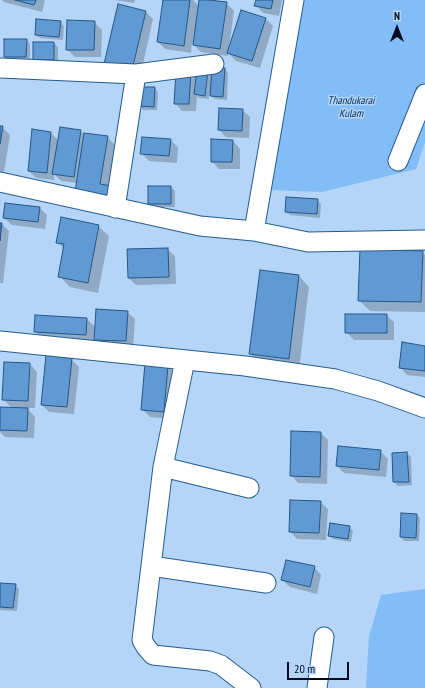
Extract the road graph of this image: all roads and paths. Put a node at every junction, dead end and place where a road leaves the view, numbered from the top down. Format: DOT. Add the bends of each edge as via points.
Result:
graph roads {
  1 [pos="294,0"];
  2 [pos="214,64"];
  3 [pos="0,68"];
  4 [pos="136,74"];
  5 [pos="425,94"];
  6 [pos="398,161"];
  7 [pos="0,182"];
  8 [pos="115,208"];
  9 [pos="254,231"];
  10 [pos="425,240"];
  11 [pos="0,341"];
  12 [pos="185,360"];
  13 [pos="425,408"];
  14 [pos="163,467"];
  15 [pos="249,488"];
  16 [pos="152,566"];
  17 [pos="266,583"];
  18 [pos="324,637"];
  19 [pos="251,688"];
  20 [pos="317,688"];
  1 -- 9 [label="street"];
  2 -- 4 [label="street"];
  3 -- 4 [label="street"];
  4 -- 8 [label="street"];
  5 -- 6 [label="street"];
  7 -- 8 [label="street"];
  8 -- 9 [label="street" via="200,226"];
  9 -- 10 [label="street" via="308,242"];
  11 -- 12 [label="street"];
  12 -- 13 [label="street" via="335,378"];
  12 -- 14 [label="street"];
  14 -- 15 [label="street"];
  14 -- 16 [label="street"];
  16 -- 17 [label="street"];
  16 -- 19 [label="street" via="142,640 146,647 153,655 210,661 221,665"];
  18 -- 20 [label="street"];
}
